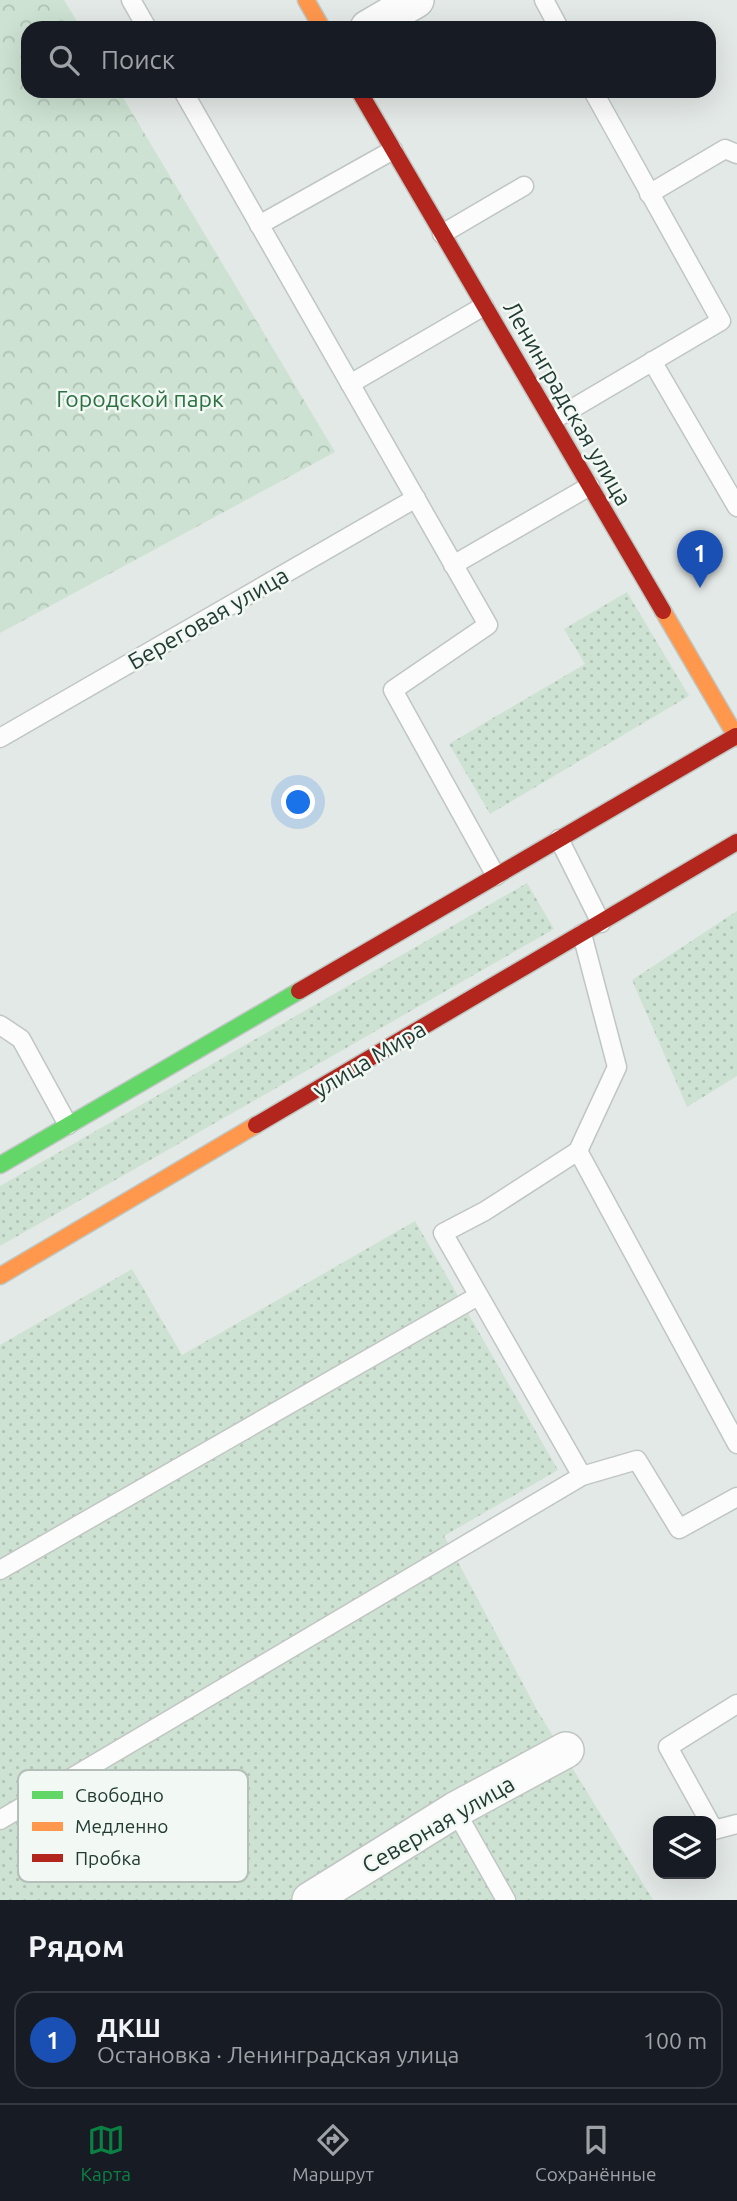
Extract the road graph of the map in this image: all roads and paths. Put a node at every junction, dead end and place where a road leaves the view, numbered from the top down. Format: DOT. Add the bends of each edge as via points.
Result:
graph roads {
  1 [pos="131,0"];
  2 [pos="306,0"];
  3 [pos="416,0"];
  4 [pos="544,0"];
  5 [pos="143,21"];
  6 [pos="318,21"];
  7 [pos="380,21"];
  8 [pos="555,21"];
  9 [pos="187,98"];
  10 [pos="363,98"];
  11 [pos="597,98"];
  12 [pos="393,150"];
  13 [pos="737,154"];
  14 [pos="524,186"];
  15 [pos="649,194"];
  16 [pos="259,225"];
  17 [pos="442,234"];
  18 [pos="484,306"];
  19 [pos="652,362"];
  20 [pos="350,384"];
  21 [pos="553,421"];
  22 [pos="590,486"];
  23 [pos="416,498"];
  24 [pos="737,507"];
  25 [pos="453,565"];
  26 [pos="737,737"];
  27 [pos="0,738"];
  28 [pos="559,839"];
  29 [pos="737,842"];
  30 [pos="496,876"];
  31 [pos="601,923"];
  32 [pos="582,934"];
  33 [pos="0,1025"];
  34 [pos="68,1125"];
  35 [pos="578,1151"];
  36 [pos="0,1165"];
  37 [pos="0,1276"];
  38 [pos="478,1296"];
  39 [pos="737,1444"];
  40 [pos="582,1475"];
  41 [pos="737,1497"];
  42 [pos="0,1570"];
  43 [pos="737,1704"];
  44 [pos="566,1750"];
  45 [pos="84,1770"];
  46 [pos="18,1809"];
  47 [pos="455,1810"];
  48 [pos="707,1816"];
  49 [pos="0,1820"];
  50 [pos="737,1824"];
  51 [pos="716,1829"];
  52 [pos="310,1900"];
  53 [pos="506,1900"];
  1 -- 5 [label="lane"];
  2 -- 6 [label="main road"];
  3 -- 7 [label="street"];
  4 -- 8 [label="lane"];
  9 -- 16 [label="lane"];
  10 -- 12 [label="main road, Ленинградская улица"];
  11 -- 15 [label="lane"];
  12 -- 16 [label="lane"];
  12 -- 17 [label="main road, Ленинградская улица"];
  13 -- 15 [label="lane" via="725,149"];
  14 -- 17 [label="lane"];
  15 -- 19 [label="lane" via="721,321"];
  16 -- 20 [label="lane"];
  17 -- 18 [label="main road, Ленинградская улица"];
  18 -- 20 [label="lane"];
  18 -- 21 [label="main road, Ленинградская улица"];
  19 -- 21 [label="lane"];
  19 -- 24 [label="lane"];
  20 -- 23 [label="lane"];
  21 -- 22 [label="main road, Ленинградская улица"];
  22 -- 25 [label="lane"];
  22 -- 26 [label="main road, Ленинградская улица"];
  23 -- 25 [label="lane"];
  23 -- 27 [label="lane, Береговая улица"];
  25 -- 30 [label="lane" via="488,625 393,690"];
  26 -- 28 [label="main road"];
  28 -- 30 [label="main road"];
  28 -- 31 [label="lane"];
  29 -- 31 [label="main road, улица Мира"];
  30 -- 34 [label="main road"];
  31 -- 32 [label="main road, улица Мира"];
  32 -- 35 [label="lane" via="618,1067"];
  32 -- 37 [label="main road, улица Мира"];
  33 -- 34 [label="lane" via="21,1039"];
  34 -- 36 [label="main road"];
  35 -- 38 [label="lane" via="443,1233"];
  35 -- 39 [label="lane"];
  38 -- 40 [label="lane"];
  38 -- 42 [label="lane"];
  40 -- 41 [label="lane" via="638,1460 679,1529"];
  40 -- 45 [label="lane"];
  43 -- 48 [label="lane" via="667,1747"];
  44 -- 47 [label="street, Северная улица"];
  46 -- 49 [label="lane"];
  47 -- 52 [label="street, Северная улица"];
  47 -- 53 [label="lane"];
  50 -- 51 [label="lane"];
}
